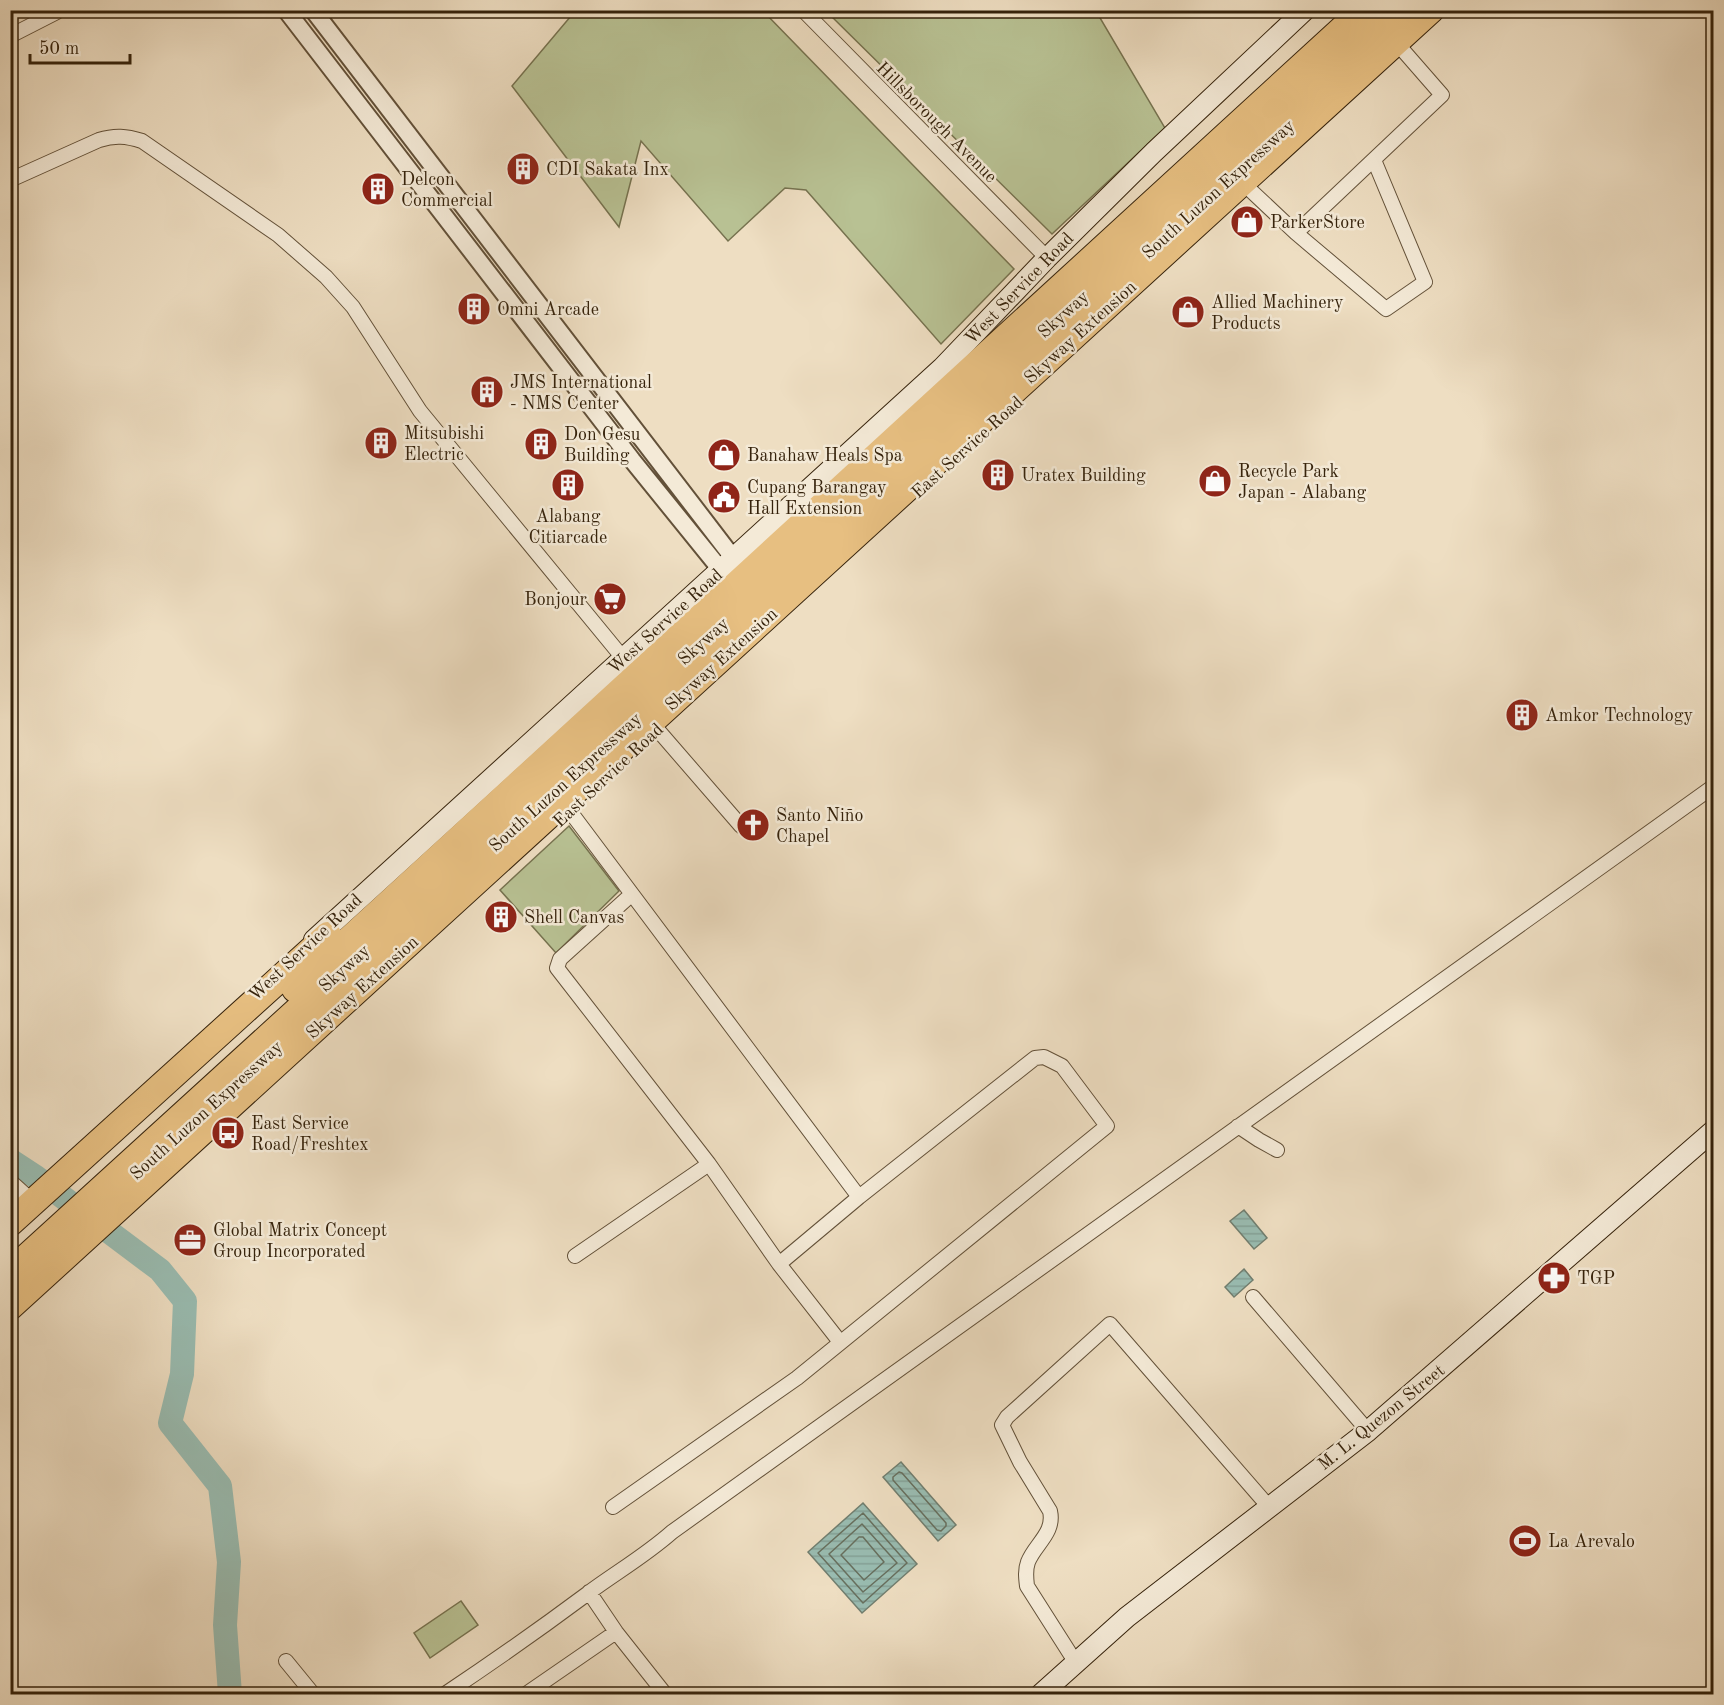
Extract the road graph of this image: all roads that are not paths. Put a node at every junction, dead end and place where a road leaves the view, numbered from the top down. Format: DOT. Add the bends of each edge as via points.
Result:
graph roads {
  1 [pos="56,10"];
  2 [pos="286,10"];
  3 [pos="313,10"];
  4 [pos="803,10"];
  5 [pos="1305,10"];
  6 [pos="1338,10"];
  7 [pos="1363,10"];
  8 [pos="1379,10"];
  9 [pos="1396,10"];
  10 [pos="1414,10"];
  11 [pos="1431,10"];
  12 [pos="1441,10"];
  13 [pos="10,36"];
  14 [pos="1401,48"];
  15 [pos="1374,160"];
  16 [pos="10,180"];
  17 [pos="1246,186"];
  18 [pos="1296,233"];
  19 [pos="1047,258"];
  20 [pos="555,326"];
  21 [pos="538,338"];
  22 [pos="727,564"];
  23 [pos="623,658"];
  24 [pos="657,729"];
  25 [pos="1713,786"];
  26 [pos="569,810"];
  27 [pos="741,826"];
  28 [pos="632,894"];
  29 [pos="1238,1126"];
  30 [pos="1713,1130"];
  31 [pos="1277,1150"];
  32 [pos="709,1164"];
  33 [pos="10,1181"];
  34 [pos="50,1193"];
  35 [pos="859,1197"];
  36 [pos="10,1217"];
  37 [pos="10,1223"];
  38 [pos="98,1224"];
  39 [pos="10,1249"];
  40 [pos="575,1256"];
  41 [pos="10,1258"];
  42 [pos="779,1264"];
  43 [pos="10,1272"];
  44 [pos="10,1289"];
  45 [pos="1253,1298"];
  46 [pos="10,1307"];
  47 [pos="10,1318"];
  48 [pos="840,1342"];
  49 [pos="1368,1431"];
  50 [pos="613,1507"];
  51 [pos="1269,1507"];
  52 [pos="589,1592"];
  53 [pos="616,1632"];
  54 [pos="286,1661"];
  55 [pos="1076,1663"];
  56 [pos="313,1695"];
  57 [pos="444,1695"];
  58 [pos="526,1695"];
  59 [pos="665,1695"];
  60 [pos="1041,1695"];
  1 -- 13 [label="street"];
  2 -- 21 [label="street"];
  3 -- 20 [label="street"];
  4 -- 19 [label="street, Hillsborough Avenue"];
  5 -- 19 [label="main road, West Service Road"];
  6 -- 37 [label="highway" via="1055,275"];
  7 -- 34 [label="highway, South Luzon Expressway"];
  8 -- 41 [label="highway, Skyway"];
  9 -- 43 [label="highway, Skyway"];
  10 -- 38 [label="highway, South Luzon Expressway"];
  11 -- 46 [label="highway, Skyway Extension"];
  12 -- 14 [label="main road, East Service Road"];
  14 -- 15 [label="street" via="1442,95"];
  14 -- 17 [label="main road, East Service Road"];
  15 -- 18 [label="street"];
  15 -- 18 [label="street" via="1425,282 1386,309"];
  16 -- 23 [label="street" via="99,140 123,135 142,141 278,235 353,307 420,411"];
  17 -- 18 [label="street"];
  17 -- 24 [label="main road, East Service Road" via="1061,361"];
  19 -- 22 [label="main road, West Service Road" via="942,368"];
  20 -- 21 [label="street"];
  20 -- 22 [label="street"];
  21 -- 22 [label="street" via="632,460"];
  22 -- 23 [label="main road, West Service Road"];
  23 -- 34 [label="main road, West Service Road"];
  24 -- 26 [label="main road, East Service Road"];
  24 -- 27 [label="street"];
  25 -- 29 [label="street"];
  26 -- 28 [label="street"];
  26 -- 38 [label="main road, East Service Road"];
  28 -- 32 [label="street" via="560,959 557,968"];
  28 -- 35 [label="street"];
  29 -- 31 [label="street"];
  29 -- 52 [label="street"];
  30 -- 49 [label="main road, M. L. Quezon Street"];
  32 -- 40 [label="street"];
  32 -- 42 [label="street"];
  33 -- 34 [label="street"];
  34 -- 36 [label="main road, West Service Road"];
  34 -- 39 [label="highway, South Luzon Expressway"];
  35 -- 42 [label="street"];
  35 -- 48 [label="street" via="1035,1058 1062,1066 1107,1126"];
  38 -- 44 [label="highway, South Luzon Expressway"];
  38 -- 47 [label="main road, East Service Road"];
  42 -- 48 [label="street"];
  45 -- 49 [label="street"];
  48 -- 50 [label="street" via="778,1392"];
  49 -- 51 [label="main road, M. L. Quezon Street"];
  51 -- 55 [label="main road, M. L. Quezon Street" via="1127,1617"];
  51 -- 55 [label="street" via="1110,1324 1002,1425 1052,1519 1029,1561 1026,1586"];
  52 -- 53 [label="street"];
  52 -- 57 [label="street"];
  53 -- 58 [label="street"];
  53 -- 59 [label="street"];
  54 -- 56 [label="street"];
  55 -- 60 [label="main road, M. L. Quezon Street"];
}
